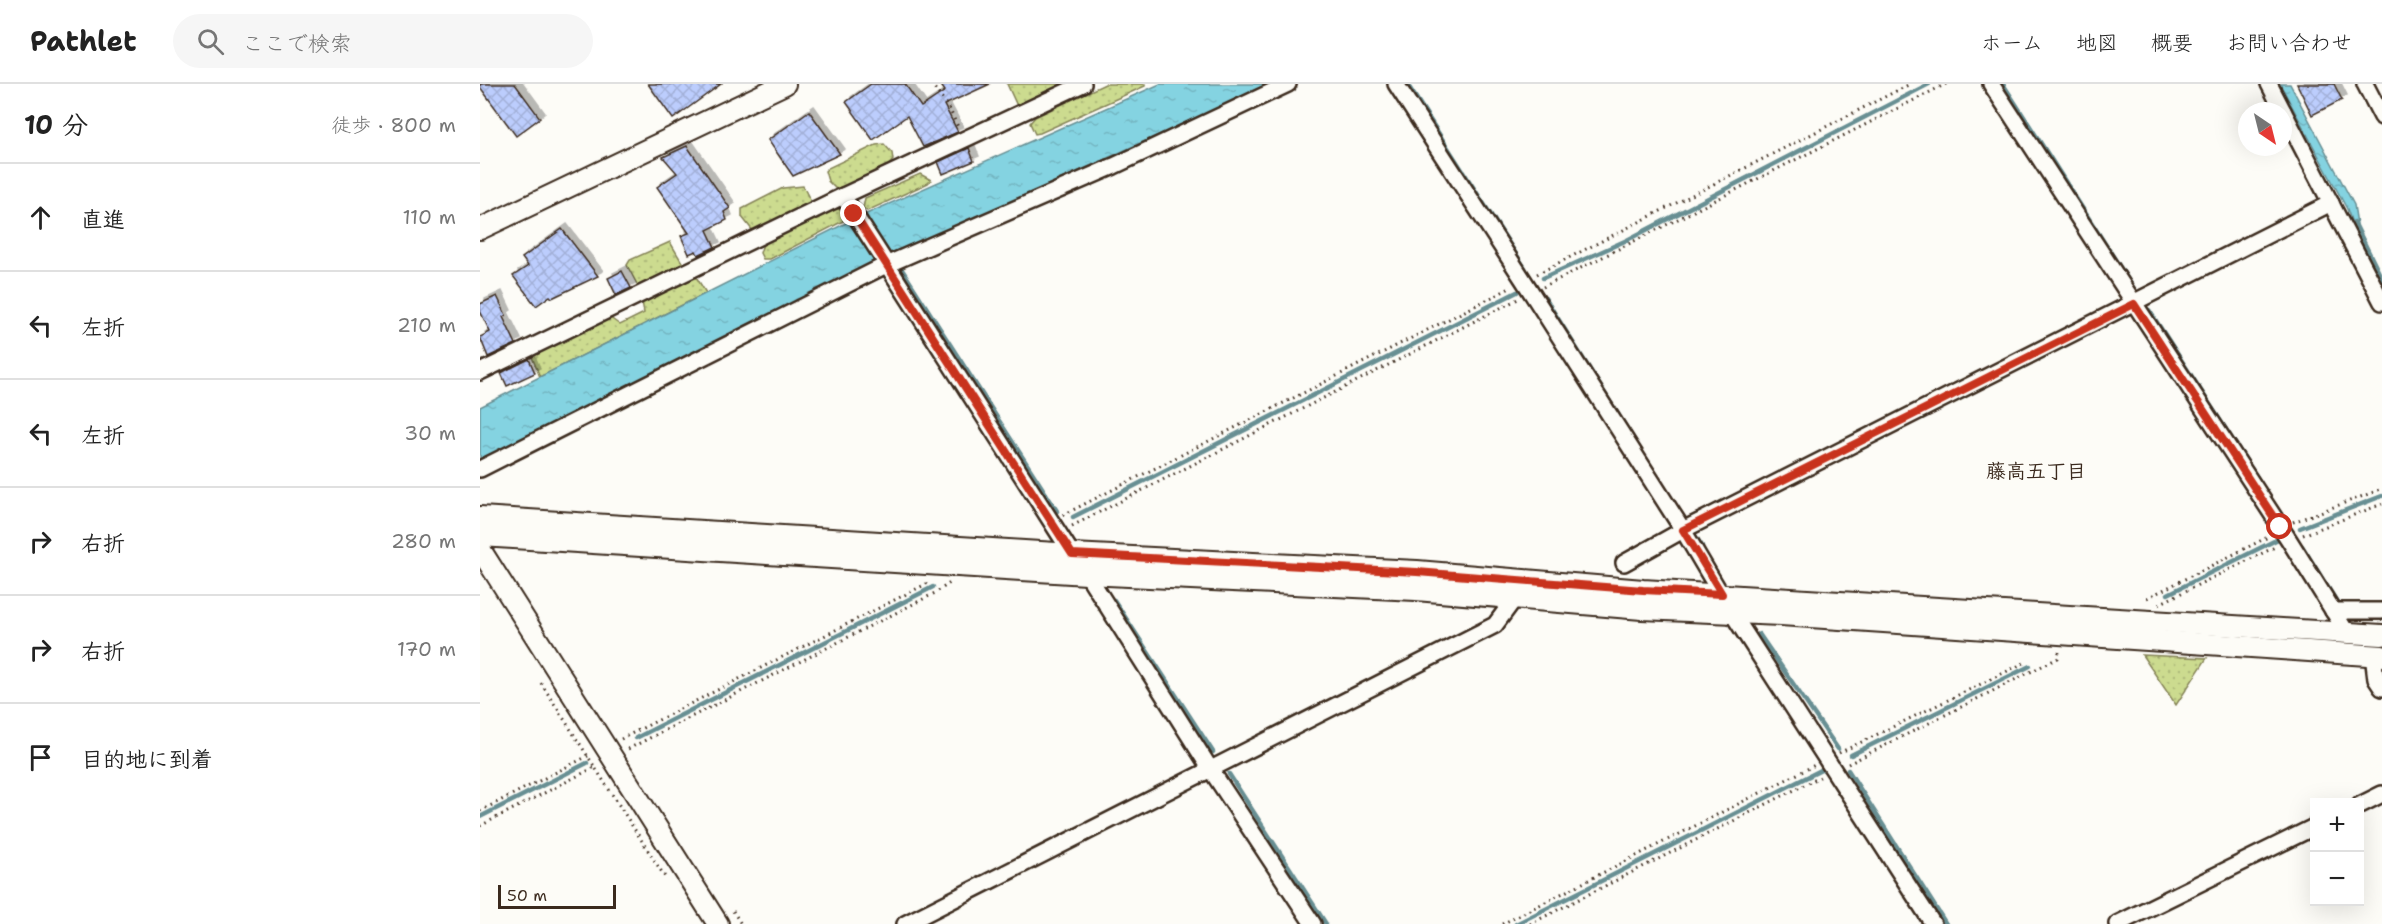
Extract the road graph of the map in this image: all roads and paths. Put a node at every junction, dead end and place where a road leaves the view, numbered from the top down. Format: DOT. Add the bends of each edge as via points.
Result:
graph roads {
  1 [pos="785,84"];
  2 [pos="931,84"];
  3 [pos="1083,84"];
  4 [pos="1288,84"];
  5 [pos="1396,84"];
  6 [pos="1910,84"];
  7 [pos="1946,84"];
  8 [pos="1992,84"];
  9 [pos="2269,84"];
  10 [pos="2365,84"];
  11 [pos="2278,102"];
  12 [pos="2382,117"];
  13 [pos="2292,128"];
  14 [pos="964,139"];
  15 [pos="843,196"];
  16 [pos="2331,203"];
  17 [pos="480,229"];
  18 [pos="886,266"];
  19 [pos="1528,287"];
  20 [pos="2382,302"];
  21 [pos="2134,304"];
  22 [pos="480,372"];
  23 [pos="480,469"];
  24 [pos="2382,489"];
  25 [pos="2382,504"];
  26 [pos="480,517"];
  27 [pos="1054,527"];
  28 [pos="1683,530"];
  29 [pos="2284,532"];
  30 [pos="480,536"];
  31 [pos="480,549"];
  32 [pos="1072,554"];
  33 [pos="1624,563"];
  34 [pos="1087,574"];
  35 [pos="934,580"];
  36 [pos="942,581"];
  37 [pos="1722,594"];
  38 [pos="1515,598"];
  39 [pos="2147,598"];
  40 [pos="2154,606"];
  41 [pos="2332,611"];
  42 [pos="2382,611"];
  43 [pos="1732,613"];
  44 [pos="2061,633"];
  45 [pos="2347,633"];
  46 [pos="2382,635"];
  47 [pos="2377,655"];
  48 [pos="2024,663"];
  49 [pos="542,683"];
  50 [pos="2382,688"];
  51 [pos="621,739"];
  52 [pos="628,749"];
  53 [pos="588,756"];
  54 [pos="1830,765"];
  55 [pos="595,767"];
  56 [pos="1211,770"];
  57 [pos="2382,794"];
  58 [pos="2364,803"];
  59 [pos="480,811"];
  60 [pos="480,826"];
  61 [pos="2310,829"];
  62 [pos="670,885"];
  63 [pos="718,924"];
  64 [pos="905,924"];
  65 [pos="1313,924"];
  66 [pos="1502,924"];
  67 [pos="1530,924"];
  68 [pos="1933,924"];
  69 [pos="2117,924"];
  1 -- 17 [label="street"];
  2 -- 14 [label="path" via="948,105"];
  3 -- 14 [label="street"];
  4 -- 18 [label="street"];
  5 -- 19 [label="street"];
  6 -- 19 [label="path"];
  7 -- 19 [label="path"];
  8 -- 21 [label="street"];
  9 -- 11 [label="street"];
  10 -- 12 [label="street"];
  13 -- 16 [label="street"];
  14 -- 15 [label="street"];
  15 -- 18 [label="street"];
  15 -- 22 [label="street"];
  16 -- 20 [label="street"];
  16 -- 21 [label="street"];
  18 -- 23 [label="street"];
  18 -- 27 [label="street"];
  19 -- 27 [label="path"];
  19 -- 27 [label="path"];
  19 -- 28 [label="street"];
  21 -- 28 [label="street"];
  21 -- 29 [label="street"];
  24 -- 29 [label="path"];
  25 -- 29 [label="path"];
  26 -- 32 [label="street"];
  27 -- 32 [label="street"];
  28 -- 33 [label="street"];
  28 -- 37 [label="street"];
  29 -- 39 [label="path"];
  29 -- 40 [label="path"];
  29 -- 41 [label="street"];
  30 -- 34 [label="street"];
  31 -- 63 [label="street"];
  32 -- 37 [label="street" via="1417,572"];
  34 -- 38 [label="street"];
  34 -- 56 [label="street"];
  35 -- 51 [label="path"];
  36 -- 52 [label="path" via="951,583"];
  37 -- 43 [label="street"];
  37 -- 45 [label="street"];
  38 -- 43 [label="street"];
  38 -- 56 [label="street" via="1495,625"];
  41 -- 42 [label="street"];
  41 -- 45 [label="street"];
  43 -- 44 [label="street"];
  43 -- 54 [label="street"];
  44 -- 47 [label="street"];
  44 -- 54 [label="path" via="2058,658"];
  45 -- 46 [label="street"];
  47 -- 50 [label="street" via="2376,679"];
  48 -- 54 [label="path"];
  49 -- 53 [label="path"];
  53 -- 55 [label="path"];
  53 -- 59 [label="path"];
  54 -- 66 [label="path"];
  54 -- 67 [label="path"];
  54 -- 68 [label="street"];
  55 -- 60 [label="path"];
  55 -- 62 [label="path"];
  56 -- 64 [label="street"];
  56 -- 65 [label="street"];
  57 -- 58 [label="street"];
  61 -- 69 [label="street"];
}
